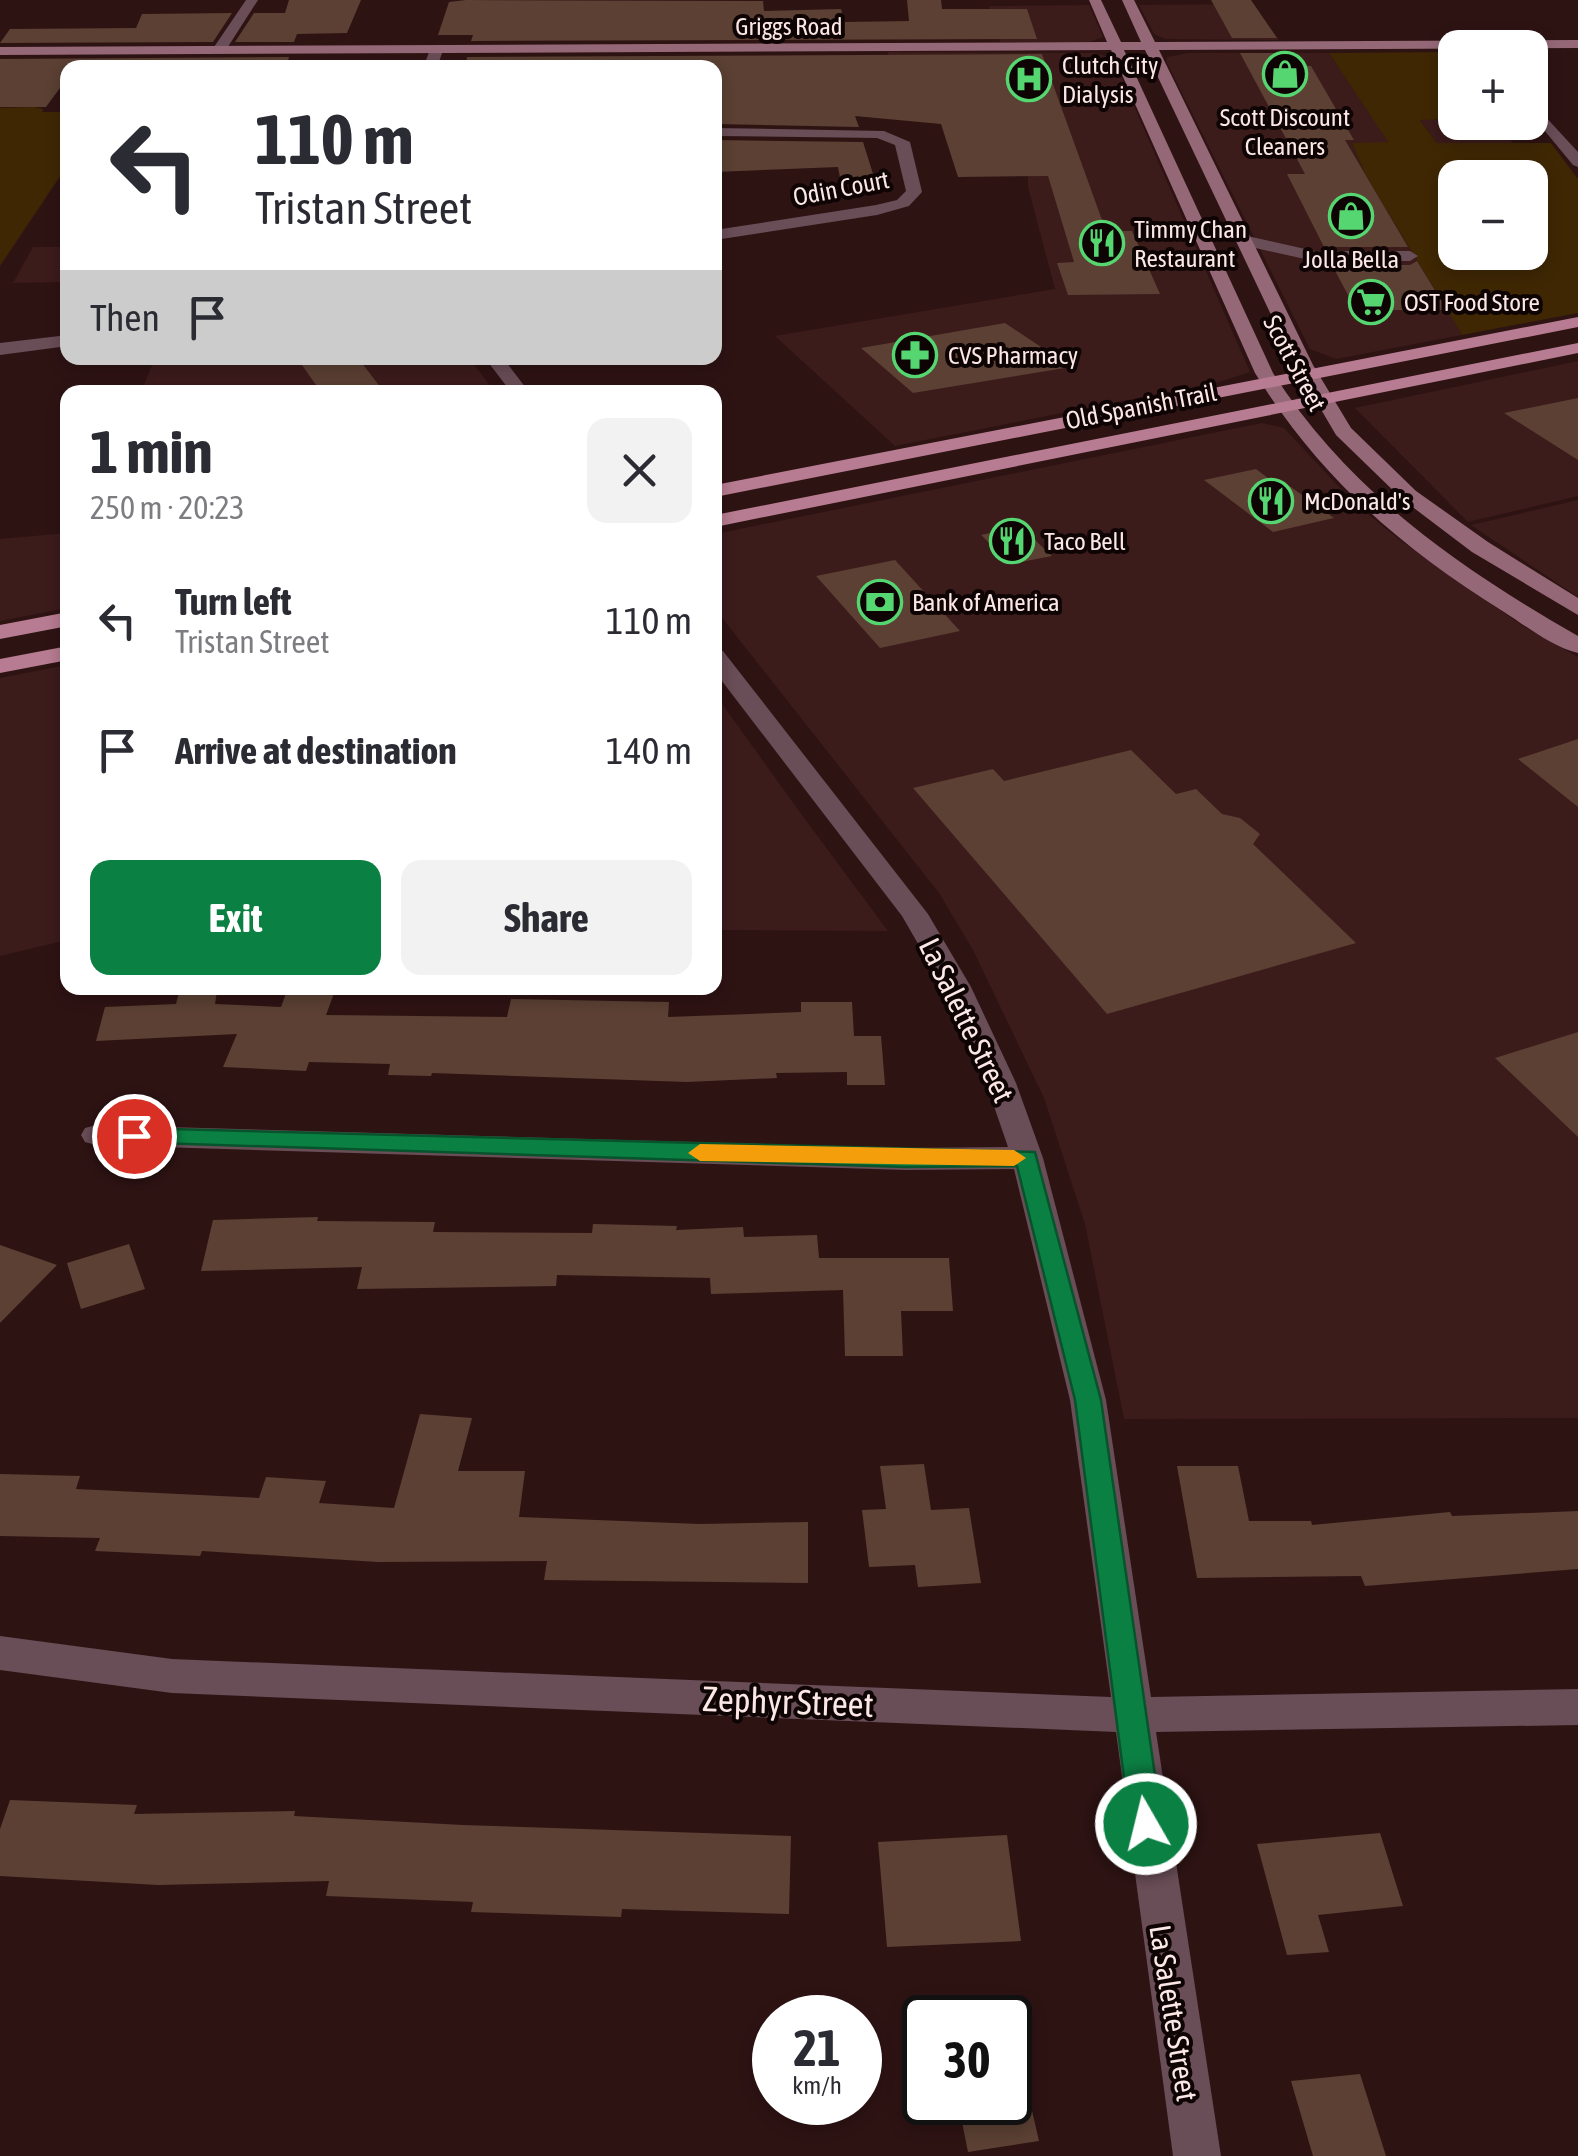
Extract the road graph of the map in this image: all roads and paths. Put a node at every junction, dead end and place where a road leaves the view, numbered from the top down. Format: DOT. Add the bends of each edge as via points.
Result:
graph roads {
  1 [pos="252,0"];
  2 [pos="1095,0"];
  3 [pos="1128,0"];
  4 [pos="1578,44"];
  5 [pos="1548,45"];
  6 [pos="1438,46"];
  7 [pos="1118,47"];
  8 [pos="1152,47"];
  9 [pos="219,50"];
  10 [pos="436,50"];
  11 [pos="0,51"];
  12 [pos="433,60"];
  13 [pos="1548,126"];
  14 [pos="722,132"];
  15 [pos="1578,162"];
  16 [pos="722,235"];
  17 [pos="1205,240"];
  18 [pos="1243,240"];
  19 [pos="1410,256"];
  20 [pos="1578,322"];
  21 [pos="60,341"];
  22 [pos="1578,348"];
  23 [pos="0,349"];
  24 [pos="499,365"];
  25 [pos="1310,375"];
  26 [pos="1269,382"];
  27 [pos="515,385"];
  28 [pos="1322,398"];
  29 [pos="1282,406"];
  30 [pos="976,440"];
  31 [pos="1007,461"];
  32 [pos="722,490"];
  33 [pos="722,520"];
  34 [pos="1578,608"];
  35 [pos="60,621"];
  36 [pos="0,632"];
  37 [pos="1575,640"];
  38 [pos="60,654"];
  39 [pos="722,665"];
  40 [pos="0,666"];
  41 [pos="96,1135"];
  42 [pos="1027,1158"];
  43 [pos="0,1653"];
  44 [pos="1578,1708"];
  45 [pos="1130,1715"];
  46 [pos="1197,2156"];
  1 -- 9 [label="street"];
  2 -- 7 [label="main road, Scott Street"];
  3 -- 8 [label="main road, Scott Street"];
  4 -- 5 [label="main road, Griggs Road"];
  6 -- 8 [label="main road, Griggs Road"];
  7 -- 8 [label="main road, Griggs Road"];
  7 -- 10 [label="main road, Griggs Road"];
  7 -- 17 [label="main road, Scott Street"];
  8 -- 18 [label="main road, Scott Street"];
  9 -- 10 [label="main road, Griggs Road"];
  9 -- 11 [label="main road, Griggs Road"];
  10 -- 12 [label="street"];
  13 -- 15 [label="street"];
  14 -- 16 [label="street, Odin Court" via="880,134 902,142 914,192 877,210"];
  17 -- 18 [label="main road"];
  17 -- 26 [label="main road, Scott Street"];
  18 -- 19 [label="street" via="1314,256"];
  18 -- 25 [label="main road, Scott Street"];
  20 -- 25 [label="main road, Old Spanish Trail"];
  21 -- 23 [label="street"];
  22 -- 28 [label="main road, Old Spanish Trail"];
  24 -- 27 [label="street"];
  25 -- 26 [label="main road, Old Spanish Trail"];
  25 -- 28 [label="main road, Scott Street"];
  26 -- 29 [label="main road, Scott Street"];
  26 -- 30 [label="main road, Old Spanish Trail"];
  28 -- 29 [label="main road, Old Spanish Trail"];
  28 -- 34 [label="main road, Scott Street" via="1343,431 1409,495"];
  29 -- 31 [label="main road, Old Spanish Trail"];
  29 -- 37 [label="main road, Scott Street" via="1333,469 1377,509 1441,559"];
  30 -- 31 [label="main road"];
  30 -- 32 [label="main road, Old Spanish Trail"];
  31 -- 33 [label="main road, Old Spanish Trail"];
  35 -- 36 [label="main road"];
  38 -- 40 [label="main road"];
  39 -- 42 [label="street, La Salette Street" via="914,914 987,1051"];
  41 -- 42 [label="street"];
  42 -- 45 [label="street, La Salette Street" via="1088,1400"];
  43 -- 45 [label="street, Zephyr Street" via="172,1676"];
  44 -- 45 [label="street, Zephyr Street"];
  45 -- 46 [label="street, La Salette Street"];
}
